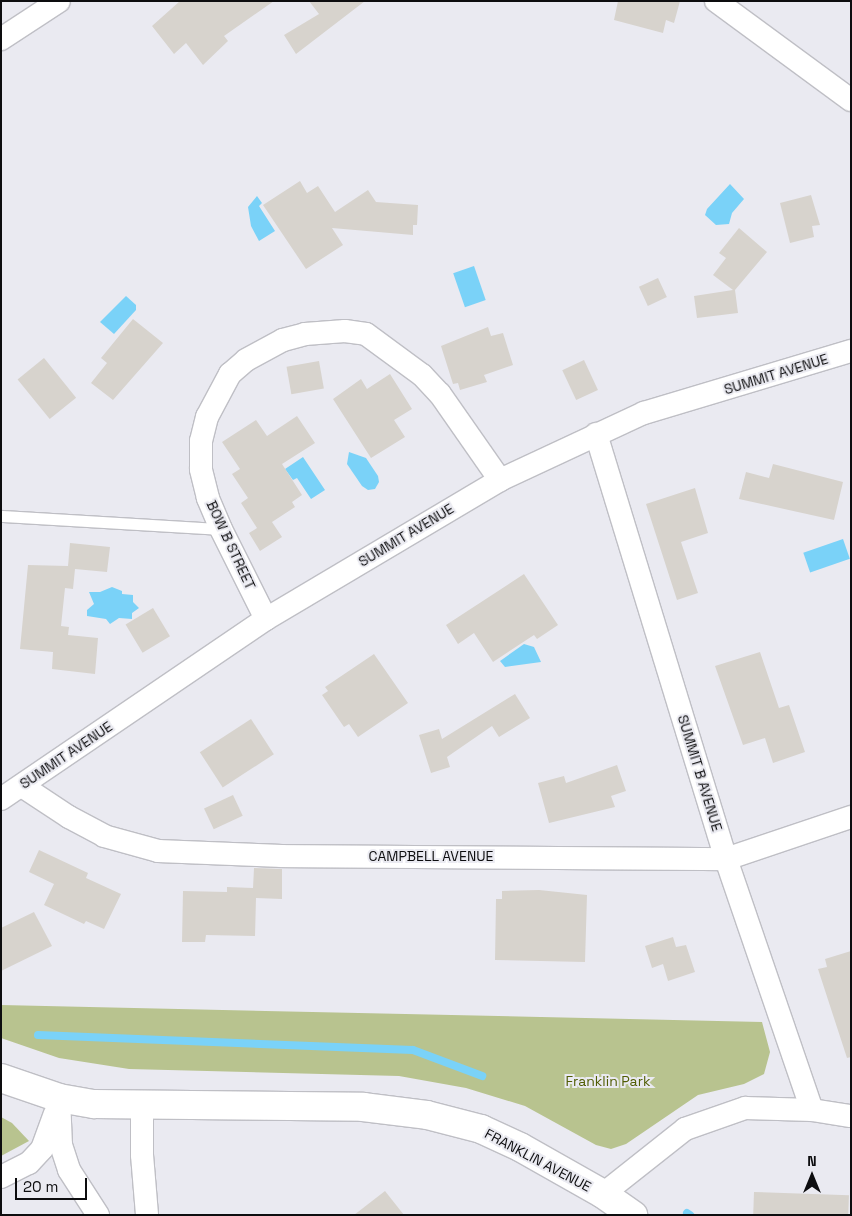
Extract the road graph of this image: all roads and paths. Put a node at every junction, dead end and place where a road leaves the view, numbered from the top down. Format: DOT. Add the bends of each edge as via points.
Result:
graph roads {
  1 [pos="59,1"];
  2 [pos="716,1"];
  3 [pos="1,39"];
  4 [pos="851,100"];
  5 [pos="851,351"];
  6 [pos="596,434"];
  7 [pos="500,480"];
  8 [pos="1,516"];
  9 [pos="221,529"];
  10 [pos="266,619"];
  11 [pos="22,786"];
  12 [pos="1,799"];
  13 [pos="851,817"];
  14 [pos="726,859"];
  15 [pos="1,1078"];
  16 [pos="59,1098"];
  17 [pos="142,1106"];
  18 [pos="812,1110"];
  19 [pos="851,1116"];
  20 [pos="1,1177"];
  21 [pos="603,1194"];
  22 [pos="98,1215"];
  23 [pos="147,1215"];
  24 [pos="633,1215"];
  1 -- 3 [label="street"];
  2 -- 4 [label="street"];
  5 -- 6 [label="street, SUMMIT AVENUE" via="644,413"];
  6 -- 7 [label="street, SUMMIT AVENUE"];
  6 -- 14 [label="street, SUMMIT B AVENUE"];
  7 -- 9 [label="street, BOW B STREET" via="440,394 387,346 366,334 345,331 305,334 283,340 246,360 230,374 209,410 201,441 201,469 208,498"];
  7 -- 10 [label="street, SUMMIT AVENUE"];
  8 -- 9 [label="lane"];
  9 -- 10 [label="street, BOW B STREET"];
  10 -- 11 [label="street, SUMMIT AVENUE"];
  11 -- 12 [label="street, SUMMIT AVENUE"];
  11 -- 14 [label="street, CAMPBELL AVENUE" via="104,836 158,851 282,856"];
  13 -- 14 [label="street, CAMPBELL AVENUE"];
  14 -- 18 [label="street, SUMMIT B AVENUE"];
  15 -- 16 [label="street, FRANKLIN AVENUE"];
  16 -- 17 [label="street, FRANKLIN AVENUE"];
  16 -- 20 [label="street" via="42,1149 29,1163"];
  16 -- 22 [label="street" via="61,1145 67,1162"];
  17 -- 21 [label="street, FRANKLIN AVENUE" via="363,1107 427,1115 481,1129"];
  17 -- 23 [label="street"];
  18 -- 19 [label="street, FRANKLIN AVENUE"];
  18 -- 21 [label="street, FRANKLIN AVENUE" via="745,1108 685,1129"];
  21 -- 24 [label="street"];
}
